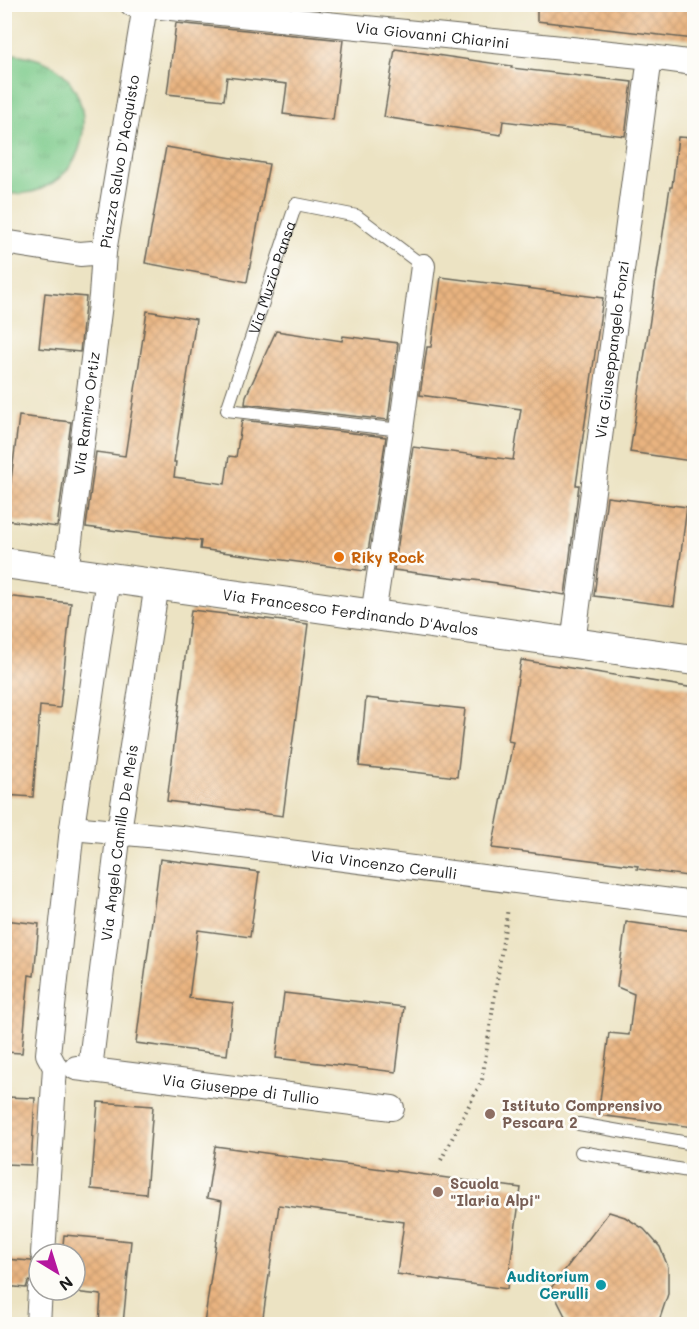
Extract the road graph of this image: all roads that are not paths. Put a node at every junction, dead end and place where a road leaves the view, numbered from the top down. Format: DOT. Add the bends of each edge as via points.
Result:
graph roads {
  1 [pos="139,5"];
  2 [pos="651,57"];
  3 [pos="694,63"];
  4 [pos="4,242"];
  5 [pos="104,252"];
  6 [pos="423,266"];
  7 [pos="401,430"];
  8 [pos="4,563"];
  9 [pos="66,572"];
  10 [pos="108,578"];
  11 [pos="157,584"];
  12 [pos="373,615"];
  13 [pos="573,643"];
  14 [pos="694,660"];
  15 [pos="72,828"];
  16 [pos="119,831"];
  17 [pos="694,904"];
  18 [pos="55,1067"];
  19 [pos="90,1069"];
  20 [pos="392,1108"];
  21 [pos="579,1124"];
  22 [pos="694,1144"];
  23 [pos="581,1152"];
  24 [pos="694,1172"];
  25 [pos="44,1242"];
  26 [pos="39,1302"];
  27 [pos="38,1324"];
  1 -- 2 [label="street, Via Giovanni Chiarini"];
  1 -- 5 [label="street, Piazza Salvo D'Acquisto"];
  2 -- 3 [label="street, Via Giovanni Chiarini"];
  2 -- 13 [label="street, Via Giuseppangelo Fonzi"];
  4 -- 5 [label="street, Piazza Salvo D'Acquisto" via="80,254"];
  5 -- 9 [label="street, Via Ramiro Ortiz" via="102,296"];
  6 -- 7 [label="street, Via Muzio Pansa"];
  6 -- 7 [label="lane, Via Muzio Pansa" via="357,216 296,204 227,410"];
  7 -- 12 [label="street, Via Muzio Pansa"];
  8 -- 9 [label="street, Via Francesco Ferdinando D'Avalos"];
  9 -- 10 [label="street, Via Francesco Ferdinando D'Avalos"];
  10 -- 11 [label="street, Via Francesco Ferdinando D'Avalos"];
  10 -- 15 [label="street"];
  11 -- 12 [label="street, Via Francesco Ferdinando D'Avalos"];
  11 -- 16 [label="street, Via Angelo Camillo De Meis"];
  12 -- 13 [label="street, Via Francesco Ferdinando D'Avalos"];
  13 -- 14 [label="street, Via Francesco Ferdinando D'Avalos"];
  15 -- 16 [label="street, Via Vincenzo Cerulli"];
  15 -- 18 [label="street" via="48,1054"];
  16 -- 17 [label="street, Via Vincenzo Cerulli"];
  16 -- 19 [label="street, Via Angelo Camillo De Meis"];
  18 -- 19 [label="street"];
  18 -- 25 [label="street"];
  19 -- 20 [label="street, Via Giuseppe di Tullio"];
  21 -- 22 [label="lane"];
  23 -- 24 [label="lane"];
  26 -- 27 [label="street"];
}
